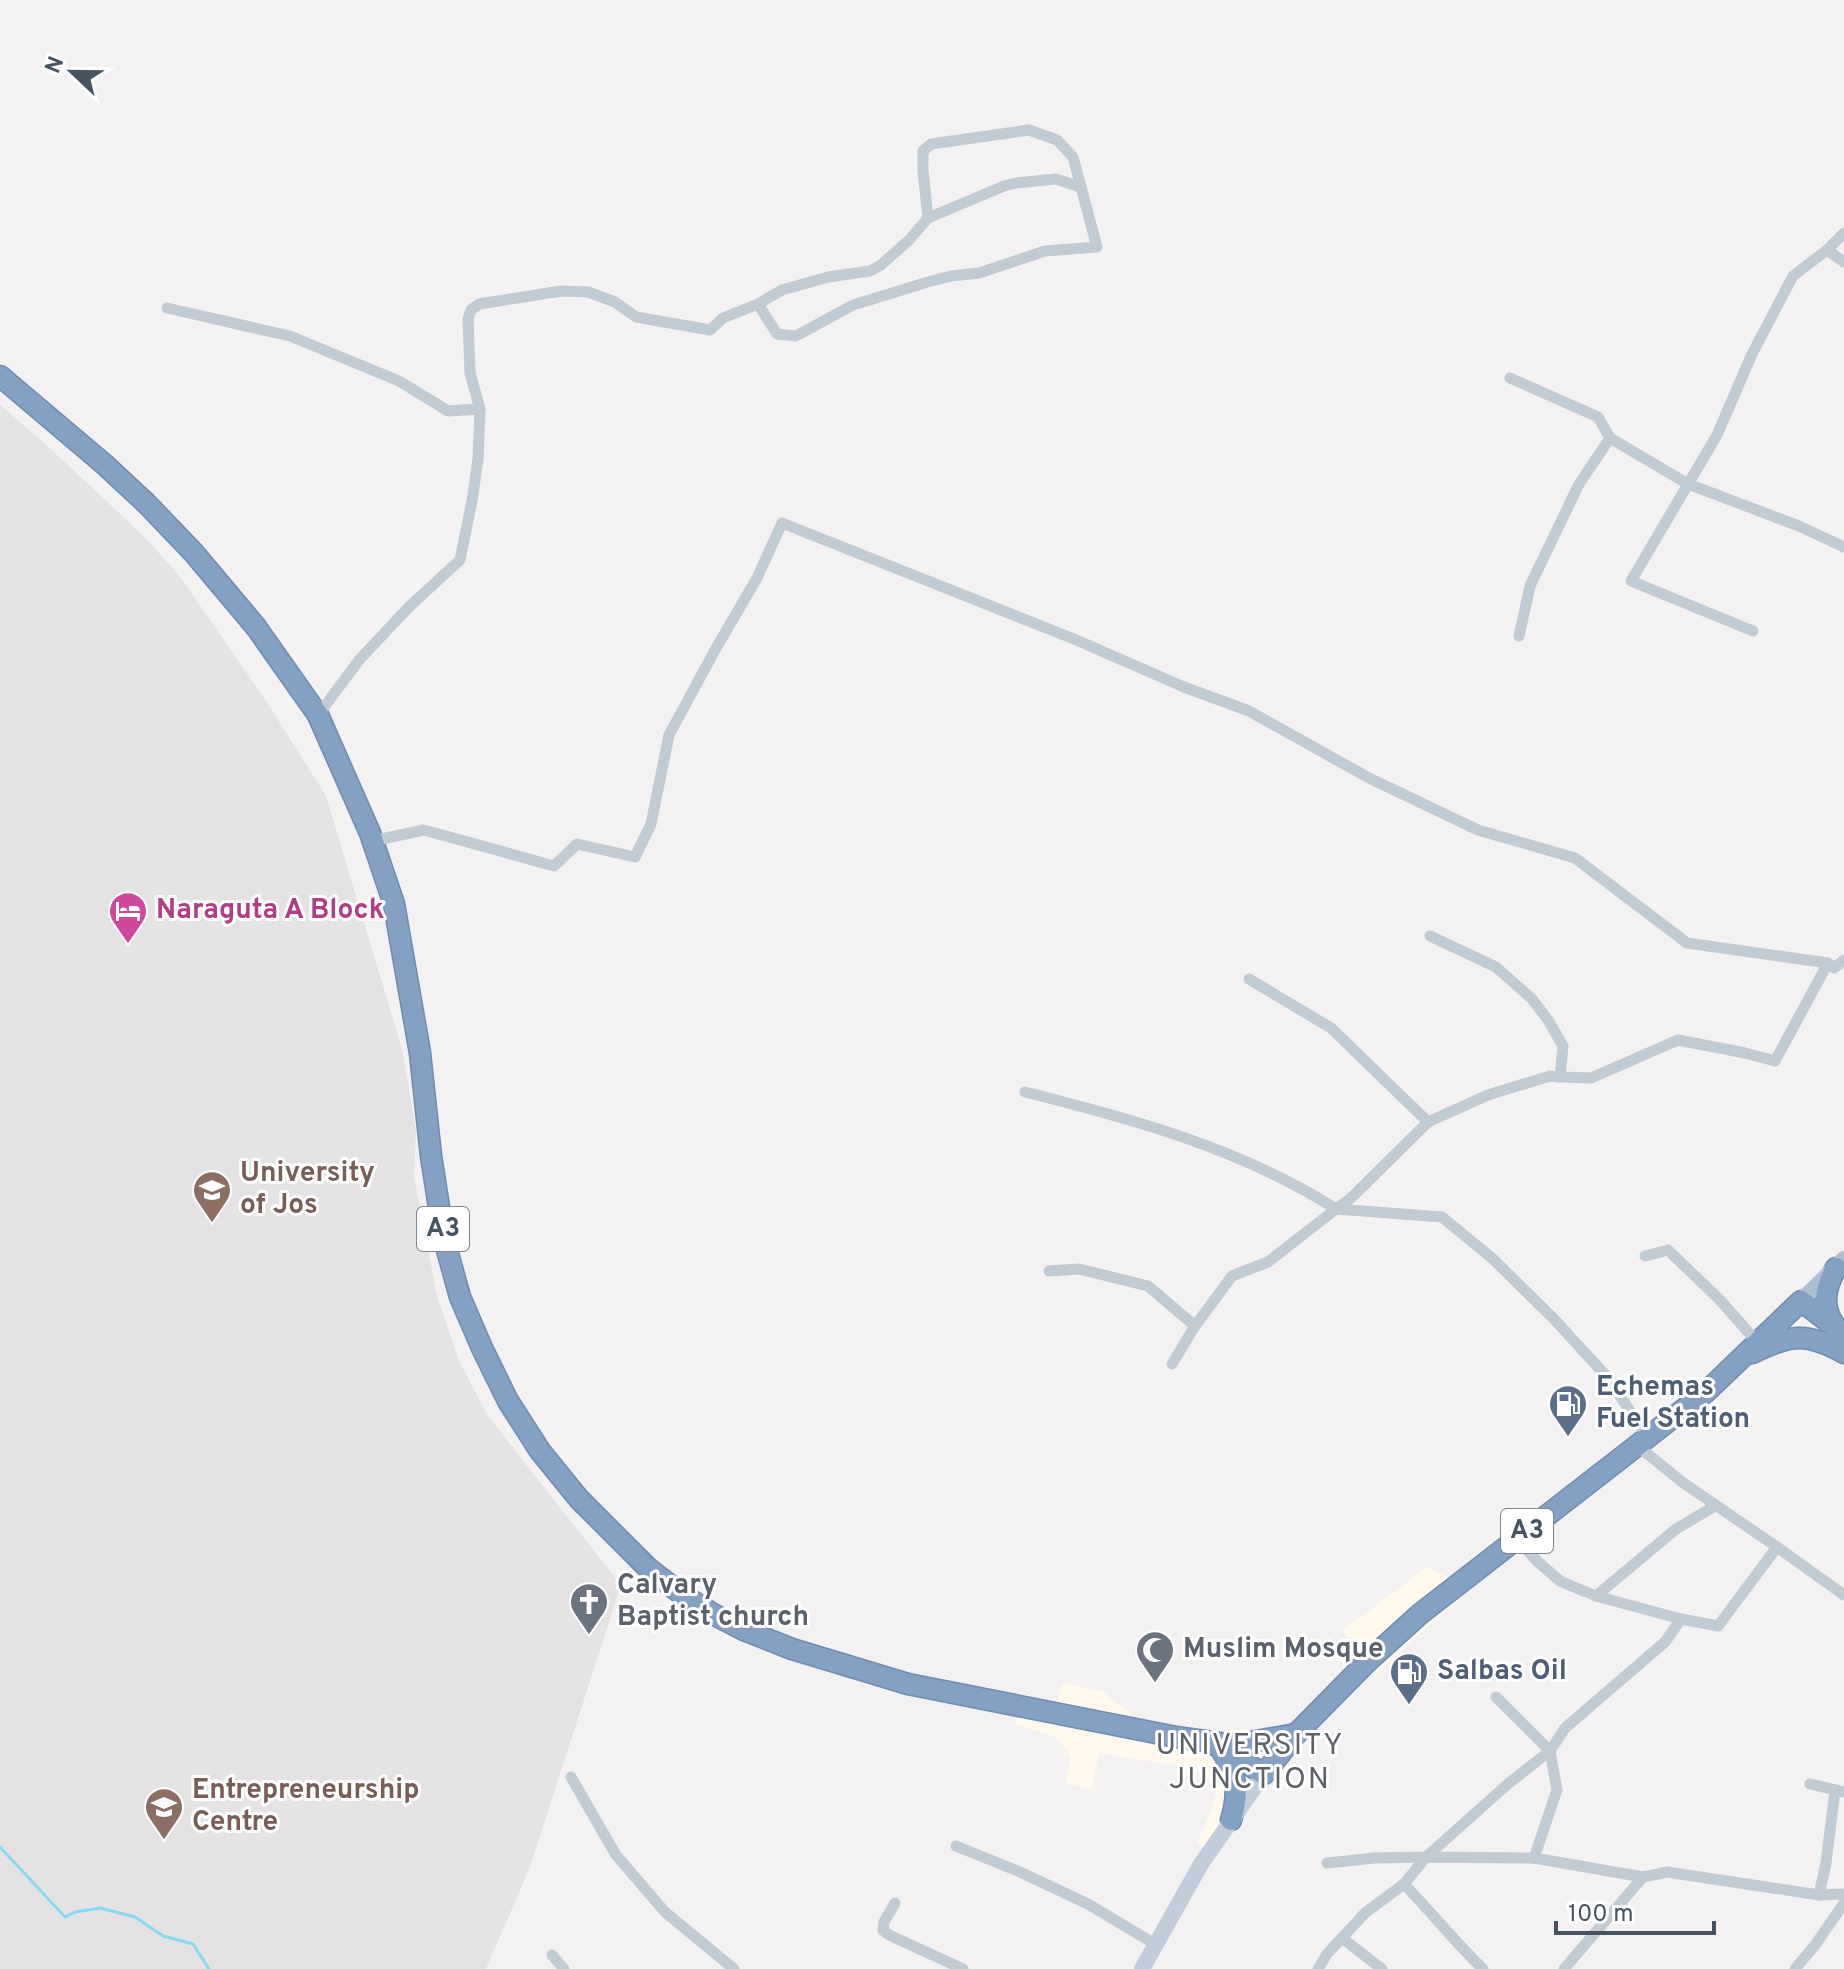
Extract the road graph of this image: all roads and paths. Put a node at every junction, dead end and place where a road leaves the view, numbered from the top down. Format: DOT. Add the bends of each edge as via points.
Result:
graph roads {
  1 [pos="1080,187"];
  2 [pos="928,218"];
  3 [pos="1844,233"];
  4 [pos="1827,250"];
  5 [pos="1844,262"];
  6 [pos="758,304"];
  7 [pos="167,308"];
  8 [pos="0,376"];
  9 [pos="1510,378"];
  10 [pos="480,409"];
  11 [pos="1610,438"];
  12 [pos="1688,484"];
  13 [pos="1844,547"];
  14 [pos="1753,631"];
  15 [pos="1519,636"];
  16 [pos="318,715"];
  17 [pos="372,841"];
  18 [pos="1430,936"];
  19 [pos="1844,960"];
  20 [pos="1828,963"];
  21 [pos="1249,979"];
  22 [pos="1560,1077"];
  23 [pos="1025,1092"];
  24 [pos="1428,1122"];
  25 [pos="1336,1209"];
  26 [pos="1645,1256"];
  27 [pos="1840,1264"];
  28 [pos="1049,1271"];
  29 [pos="1801,1301"];
  30 [pos="1195,1326"];
  31 [pos="1841,1331"];
  32 [pos="1757,1342"];
  33 [pos="1844,1353"];
  34 [pos="1741,1358"];
  35 [pos="1172,1364"];
  36 [pos="1643,1442"];
  37 [pos="1715,1506"];
  38 [pos="1517,1539"];
  39 [pos="1777,1547"];
  40 [pos="1844,1595"];
  41 [pos="1596,1596"];
  42 [pos="1681,1619"];
  43 [pos="1496,1697"];
  44 [pos="1296,1734"];
  45 [pos="1222,1745"];
  46 [pos="1550,1751"];
  47 [pos="1268,1768"];
  48 [pos="571,1777"];
  49 [pos="1810,1784"];
  50 [pos="1840,1791"];
  51 [pos="1231,1820"];
  52 [pos="956,1846"];
  53 [pos="1426,1857"];
  54 [pos="1534,1858"];
  55 [pos="1327,1863"];
  56 [pos="1643,1877"];
  57 [pos="1404,1884"];
  58 [pos="1844,1894"];
  59 [pos="1819,1895"];
  60 [pos="895,1903"];
  61 [pos="1844,1903"];
  62 [pos="1342,1938"];
  63 [pos="1155,1944"];
  64 [pos="552,1955"];
  65 [pos="564,1969"];
  66 [pos="734,1969"];
  67 [pos="963,1969"];
  68 [pos="1142,1969"];
  69 [pos="1318,1969"];
  70 [pos="1382,1969"];
  71 [pos="1483,1969"];
  72 [pos="1564,1969"];
  73 [pos="1795,1969"];
  1 -- 2 [label="street" via="1056,179 1016,183"];
  1 -- 2 [label="street" via="1073,157 1057,140 1029,130 931,144 923,151"];
  1 -- 6 [label="street" via="1097,247 1045,251 979,273 928,282 853,305 796,336 777,334"];
  2 -- 6 [label="street" via="870,271 782,290"];
  3 -- 4 [label="street"];
  4 -- 5 [label="street"];
  4 -- 12 [label="street" via="1793,276"];
  6 -- 10 [label="street" via="723,318 710,330 636,317 588,292 479,304 468,319 470,373"];
  7 -- 10 [label="street" via="290,336 399,381 448,411"];
  8 -- 16 [label="highway, A3" via="104,464 193,552 256,627"];
  9 -- 11 [label="street" via="1598,417"];
  10 -- 16 [label="street" via="478,459 460,560 360,659"];
  11 -- 12 [label="street"];
  11 -- 15 [label="street" via="1579,484 1530,586"];
  12 -- 13 [label="street"];
  12 -- 14 [label="street" via="1631,581"];
  16 -- 17 [label="highway, A3"];
  17 -- 20 [label="street" via="424,830 554,866 577,844 635,857 651,824 669,735 782,523 1249,711 1369,778 1478,830 1575,858 1687,943"];
  17 -- 45 [label="highway, A3" via="394,904 444,1239 460,1297 508,1401 579,1499 683,1595 744,1630 792,1649 908,1684"];
  18 -- 22 [label="street" via="1496,967 1532,999 1563,1046"];
  19 -- 20 [label="street" via="1834,968"];
  20 -- 22 [label="street" via="1775,1061 1678,1040 1591,1078"];
  21 -- 24 [label="street" via="1331,1028"];
  22 -- 24 [label="street" via="1488,1095"];
  23 -- 25 [label="street" via="1193,1139 1308,1190"];
  24 -- 25 [label="street"];
  25 -- 30 [label="street" via="1268,1262 1232,1276"];
  25 -- 36 [label="street" via="1442,1217 1493,1259 1608,1378"];
  26 -- 32 [label="street" via="1668,1250"];
  27 -- 29 [label="main road"];
  27 -- 31 [label="highway" via="1825,1303"];
  28 -- 30 [label="street" via="1079,1269 1148,1286"];
  29 -- 31 [label="highway"];
  29 -- 32 [label="highway, A3"];
  30 -- 35 [label="street"];
  32 -- 34 [label="highway, A3"];
  33 -- 34 [label="highway, A3" via="1800,1337"];
  34 -- 36 [label="highway, A3"];
  36 -- 37 [label="street"];
  36 -- 38 [label="highway, A3"];
  37 -- 39 [label="street"];
  37 -- 41 [label="street" via="1676,1529"];
  38 -- 41 [label="street" via="1560,1581"];
  38 -- 44 [label="highway, A3" via="1420,1614"];
  39 -- 40 [label="street"];
  39 -- 42 [label="street" via="1718,1626"];
  41 -- 42 [label="street"];
  42 -- 46 [label="street" via="1665,1642 1565,1728"];
  43 -- 46 [label="street"];
  44 -- 45 [label="highway, A3"];
  44 -- 47 [label="highway, A3"];
  45 -- 47 [label="highway, A3"];
  45 -- 51 [label="highway" via="1237,1791"];
  46 -- 53 [label="street"];
  46 -- 54 [label="street" via="1557,1790"];
  47 -- 51 [label="main road"];
  48 -- 66 [label="street" via="616,1855 665,1912"];
  49 -- 50 [label="street"];
  50 -- 59 [label="street"];
  51 -- 63 [label="main road"];
  52 -- 63 [label="street" via="1088,1904"];
  53 -- 54 [label="street"];
  53 -- 55 [label="street"];
  53 -- 57 [label="street"];
  54 -- 56 [label="street"];
  56 -- 59 [label="street" via="1667,1872"];
  56 -- 72 [label="street"];
  57 -- 62 [label="street"];
  57 -- 71 [label="street"];
  58 -- 59 [label="street"];
  60 -- 67 [label="street" via="883,1930"];
  61 -- 73 [label="street"];
  62 -- 69 [label="street"];
  62 -- 70 [label="street"];
  63 -- 68 [label="main road"];
  64 -- 65 [label="street"];
}
